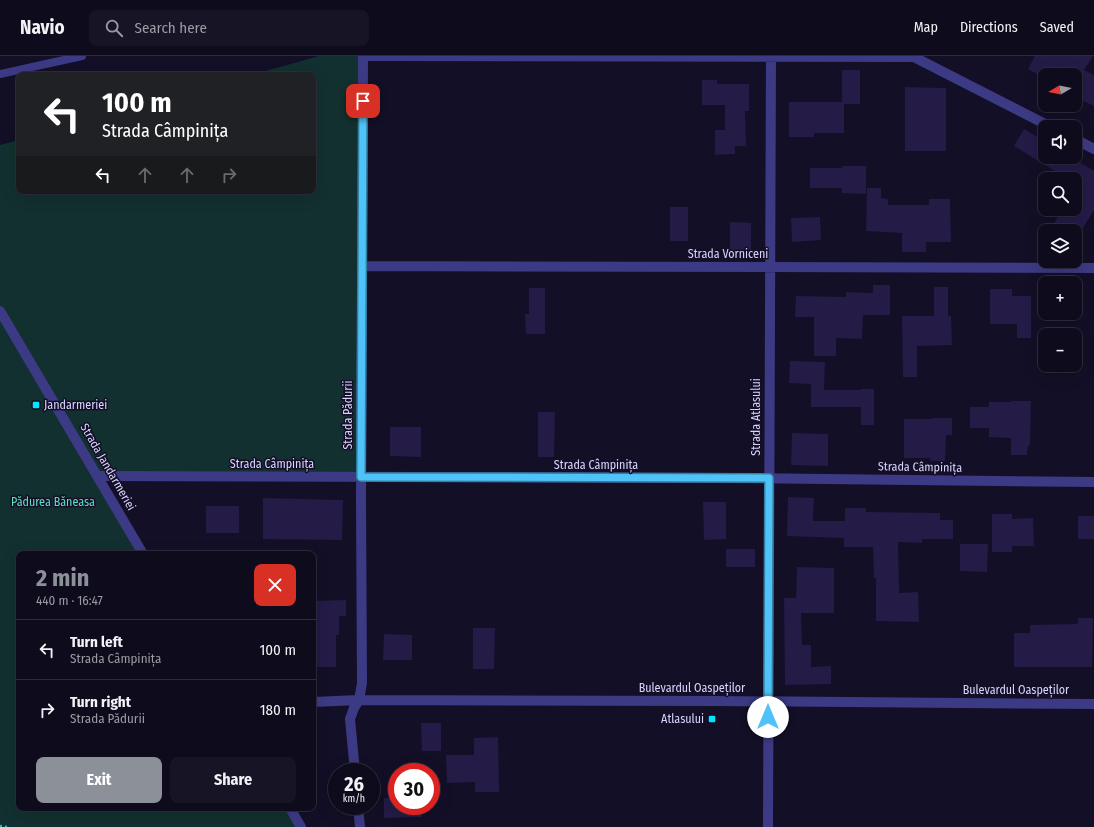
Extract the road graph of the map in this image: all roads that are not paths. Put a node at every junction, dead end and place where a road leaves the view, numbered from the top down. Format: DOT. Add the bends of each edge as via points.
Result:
graph roads {
  1 [pos="82,56"];
  2 [pos="363,56"];
  3 [pos="368,56"];
  4 [pos="771,57"];
  5 [pos="913,57"];
  6 [pos="0,74"];
  7 [pos="1038,120"];
  8 [pos="1082,143"];
  9 [pos="1094,149"];
  10 [pos="362,266"];
  11 [pos="769,267"];
  12 [pos="1094,268"];
  13 [pos="0,311"];
  14 [pos="99,476"];
  15 [pos="361,477"];
  16 [pos="769,478"];
  17 [pos="1094,482"];
  18 [pos="141,551"];
  19 [pos="359,700"];
  20 [pos="768,701"];
  21 [pos="316,702"];
  22 [pos="1094,704"];
  23 [pos="354,763"];
  24 [pos="292,811"];
  25 [pos="359,815"];
  26 [pos="301,827"];
  27 [pos="360,827"];
  28 [pos="768,827"];
  1 -- 6 [label="lane"];
  2 -- 10 [label="street, Strada Pădurii"];
  3 -- 4 [label="street"];
  4 -- 5 [label="street"];
  4 -- 11 [label="street, Strada Atlasului"];
  5 -- 7 [label="street"];
  8 -- 9 [label="street"];
  10 -- 11 [label="street, Strada Vorniceni"];
  10 -- 15 [label="street, Strada Pădurii"];
  11 -- 12 [label="street, Strada Vorniceni"];
  11 -- 16 [label="street, Strada Atlasului"];
  13 -- 14 [label="street, Strada Jandarmeriei"];
  14 -- 15 [label="street, Strada Câmpinița"];
  14 -- 18 [label="street, Strada Jandarmeriei"];
  15 -- 16 [label="street, Strada Câmpinița"];
  15 -- 19 [label="street, Strada Pădurii" via="362,683"];
  16 -- 17 [label="street, Strada Câmpinița"];
  16 -- 20 [label="street, Strada Atlasului"];
  19 -- 20 [label="street, Bulevardul Oaspeților"];
  19 -- 21 [label="street, Bulevardul Oaspeților"];
  19 -- 23 [label="street, Strada Pădurii" via="350,719"];
  20 -- 22 [label="street, Bulevardul Oaspeților"];
  20 -- 28 [label="street, Strada Atlasului"];
  24 -- 26 [label="street"];
  25 -- 27 [label="street"];
}
